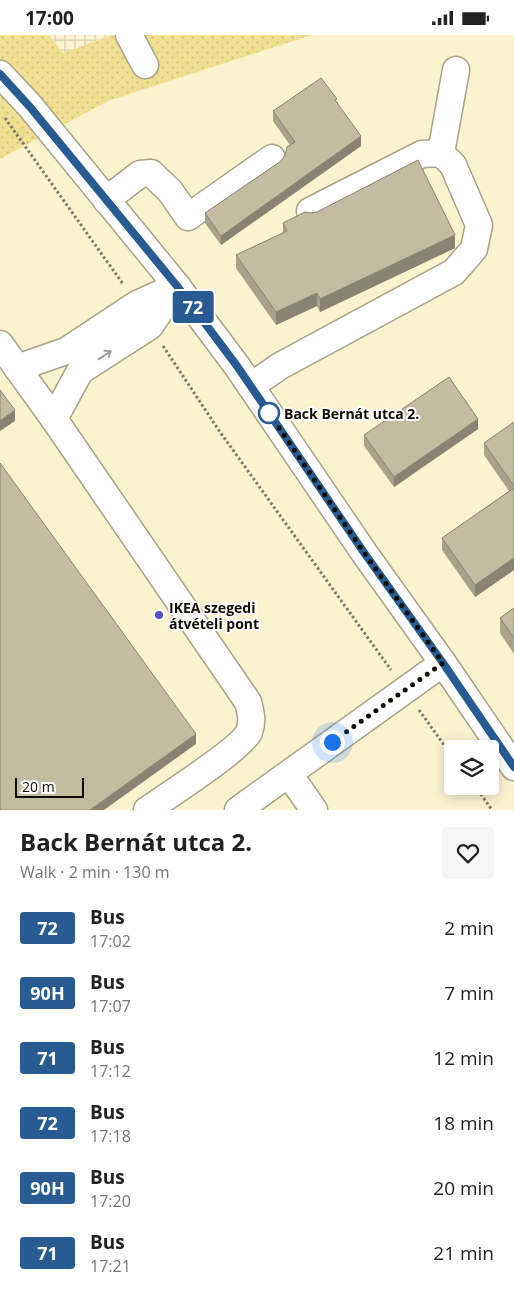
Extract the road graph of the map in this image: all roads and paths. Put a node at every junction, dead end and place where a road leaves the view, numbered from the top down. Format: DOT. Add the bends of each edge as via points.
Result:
graph roads {
  1 [pos="129,35"];
  2 [pos="145,65"];
  3 [pos="456,69"];
  4 [pos="0,74"];
  5 [pos="3,115"];
  6 [pos="441,153"];
  7 [pos="272,158"];
  8 [pos="106,200"];
  9 [pos="310,211"];
  10 [pos="177,286"];
  11 [pos="137,304"];
  12 [pos="150,326"];
  13 [pos="0,344"];
  14 [pos="73,361"];
  15 [pos="17,368"];
  16 [pos="251,386"];
  17 [pos="54,419"];
  18 [pos="443,663"];
  19 [pos="404,690"];
  20 [pos="444,745"];
  21 [pos="514,767"];
  22 [pos="289,773"];
  23 [pos="481,795"];
  24 [pos="311,809"];
  25 [pos="147,810"];
  26 [pos="238,810"];
  27 [pos="492,810"];
  1 -- 2 [label="street"];
  3 -- 6 [label="street"];
  4 -- 8 [label="street"];
  5 -- 11 [label="path"];
  6 -- 9 [label="street" via="422,153"];
  6 -- 16 [label="street" via="453,165 479,225 474,249 454,272"];
  7 -- 8 [label="street" via="188,217 170,191 152,173 140,174"];
  8 -- 10 [label="street"];
  10 -- 11 [label="street"];
  10 -- 12 [label="street"];
  10 -- 16 [label="street"];
  11 -- 14 [label="street"];
  14 -- 12 [label="street, one-way"];
  12 -- 19 [label="path" via="220,432"];
  13 -- 15 [label="street"];
  14 -- 15 [label="street"];
  14 -- 17 [label="street"];
  15 -- 17 [label="street"];
  16 -- 18 [label="street"];
  17 -- 25 [label="street" via="248,702 252,719 248,734 231,751"];
  18 -- 19 [label="street"];
  18 -- 21 [label="street"];
  19 -- 20 [label="path"];
  19 -- 22 [label="street"];
  22 -- 24 [label="street"];
  22 -- 26 [label="street"];
  23 -- 27 [label="path"];
}
